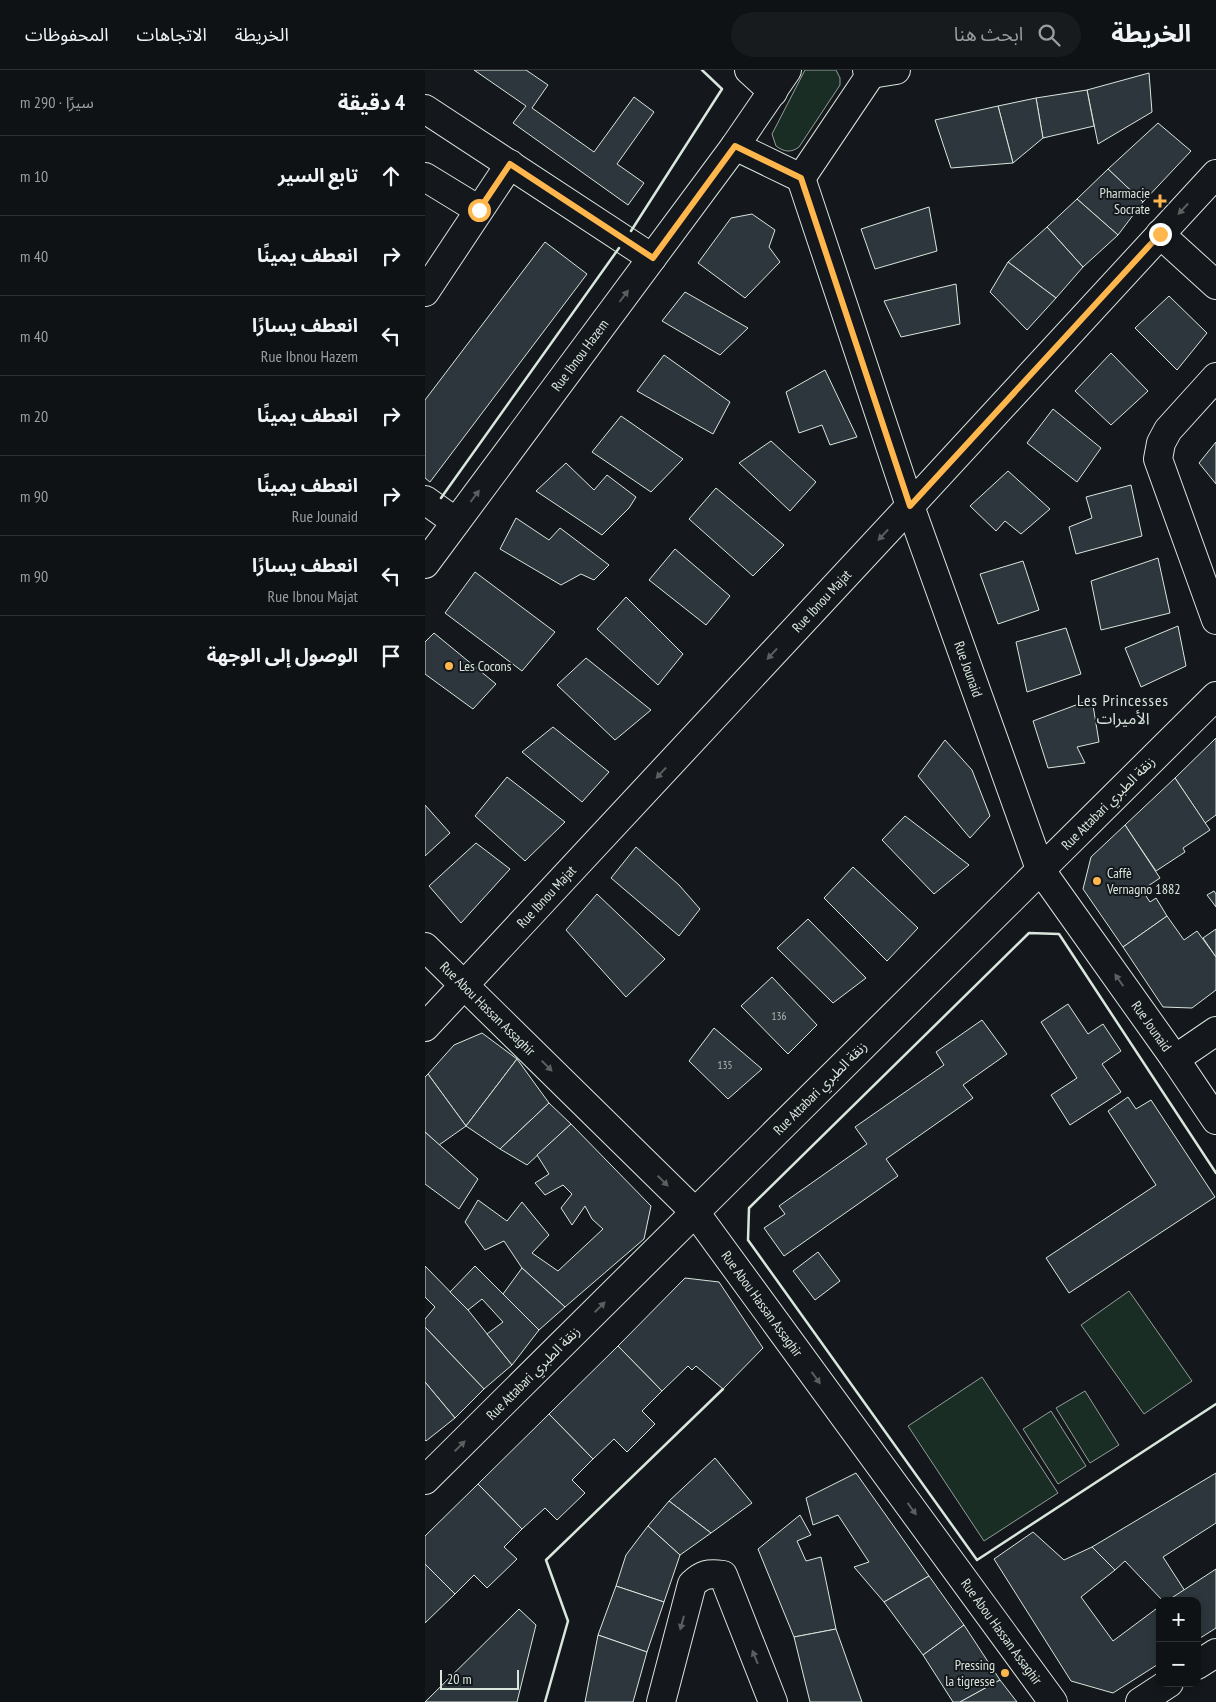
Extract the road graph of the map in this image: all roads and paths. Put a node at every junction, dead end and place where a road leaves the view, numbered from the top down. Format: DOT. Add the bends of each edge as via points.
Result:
graph roads {
  1 [pos="749,70"];
  2 [pos="878,71"];
  3 [pos="780,81"];
  4 [pos="425,109"];
  5 [pos="735,146"];
  6 [pos="510,164"];
  7 [pos="1216,174"];
  8 [pos="425,177"];
  9 [pos="801,178"];
  10 [pos="479,210"];
  11 [pos="1160,234"];
  12 [pos="653,258"];
  13 [pos="1216,285"];
  14 [pos="425,292"];
  15 [pos="1216,377"];
  16 [pos="425,500"];
  17 [pos="910,506"];
  18 [pos="456,522"];
  19 [pos="425,564"];
  20 [pos="1216,620"];
  21 [pos="1216,696"];
  22 [pos="1040,869"];
  23 [pos="425,947"];
  24 [pos="464,984"];
  25 [pos="425,1027"];
  26 [pos="1216,1031"];
  27 [pos="1175,1059"];
  28 [pos="1216,1120"];
  29 [pos="695,1212"];
  30 [pos="425,1480"];
  31 [pos="1216,1653"];
  32 [pos="1201,1662"];
  33 [pos="1163,1687"];
  34 [pos="661,1702"];
  35 [pos="773,1702"];
  36 [pos="1053,1702"];
  37 [pos="1140,1702"];
  1 -- 3 [label="street"];
  2 -- 9 [label="street"];
  3 -- 5 [label="street, Rue Ibnou Hazem"];
  4 -- 6 [label="street"];
  5 -- 9 [label="street"];
  5 -- 12 [label="street, Rue Ibnou Hazem"];
  6 -- 10 [label="street"];
  6 -- 12 [label="street"];
  7 -- 11 [label="street, Rue Ibnou Majat, one-way"];
  8 -- 10 [label="street"];
  9 -- 17 [label="street, Rue Jounaid"];
  10 -- 14 [label="street"];
  11 -- 13 [label="street"];
  11 -- 17 [label="street, Rue Ibnou Majat"];
  18 -- 12 [label="street, Rue Ibnou Hazem, one-way"];
  15 -- 20 [label="street" via="1168,430 1161,443 1158,460"];
  16 -- 18 [label="street"];
  17 -- 22 [label="street, Rue Jounaid"];
  17 -- 24 [label="street, Rue Ibnou Majat, one-way"];
  18 -- 19 [label="street, Rue Ibnou Hazem"];
  21 -- 22 [label="street, Rue Attabari زنقة الطبري"];
  27 -- 22 [label="street, Rue Jounaid, one-way"];
  22 -- 29 [label="street, Rue Attabari زنقة الطبري"];
  23 -- 24 [label="street, Rue Abou Hassan Assaghir"];
  24 -- 25 [label="street, Rue Ibnou Majat"];
  24 -- 29 [label="street, Rue Abou Hassan Assaghir, one-way"];
  26 -- 27 [label="street"];
  27 -- 28 [label="street, Rue Jounaid"];
  30 -- 29 [label="street, Rue Attabari زنقة الطبري, one-way"];
  29 -- 36 [label="street, Rue Abou Hassan Assaghir, one-way"];
  31 -- 32 [label="street"];
  33 -- 37 [label="street"];
  35 -- 34 [label="street, one-way" via="723,1575 710,1574 699,1577 692,1584"];
}
